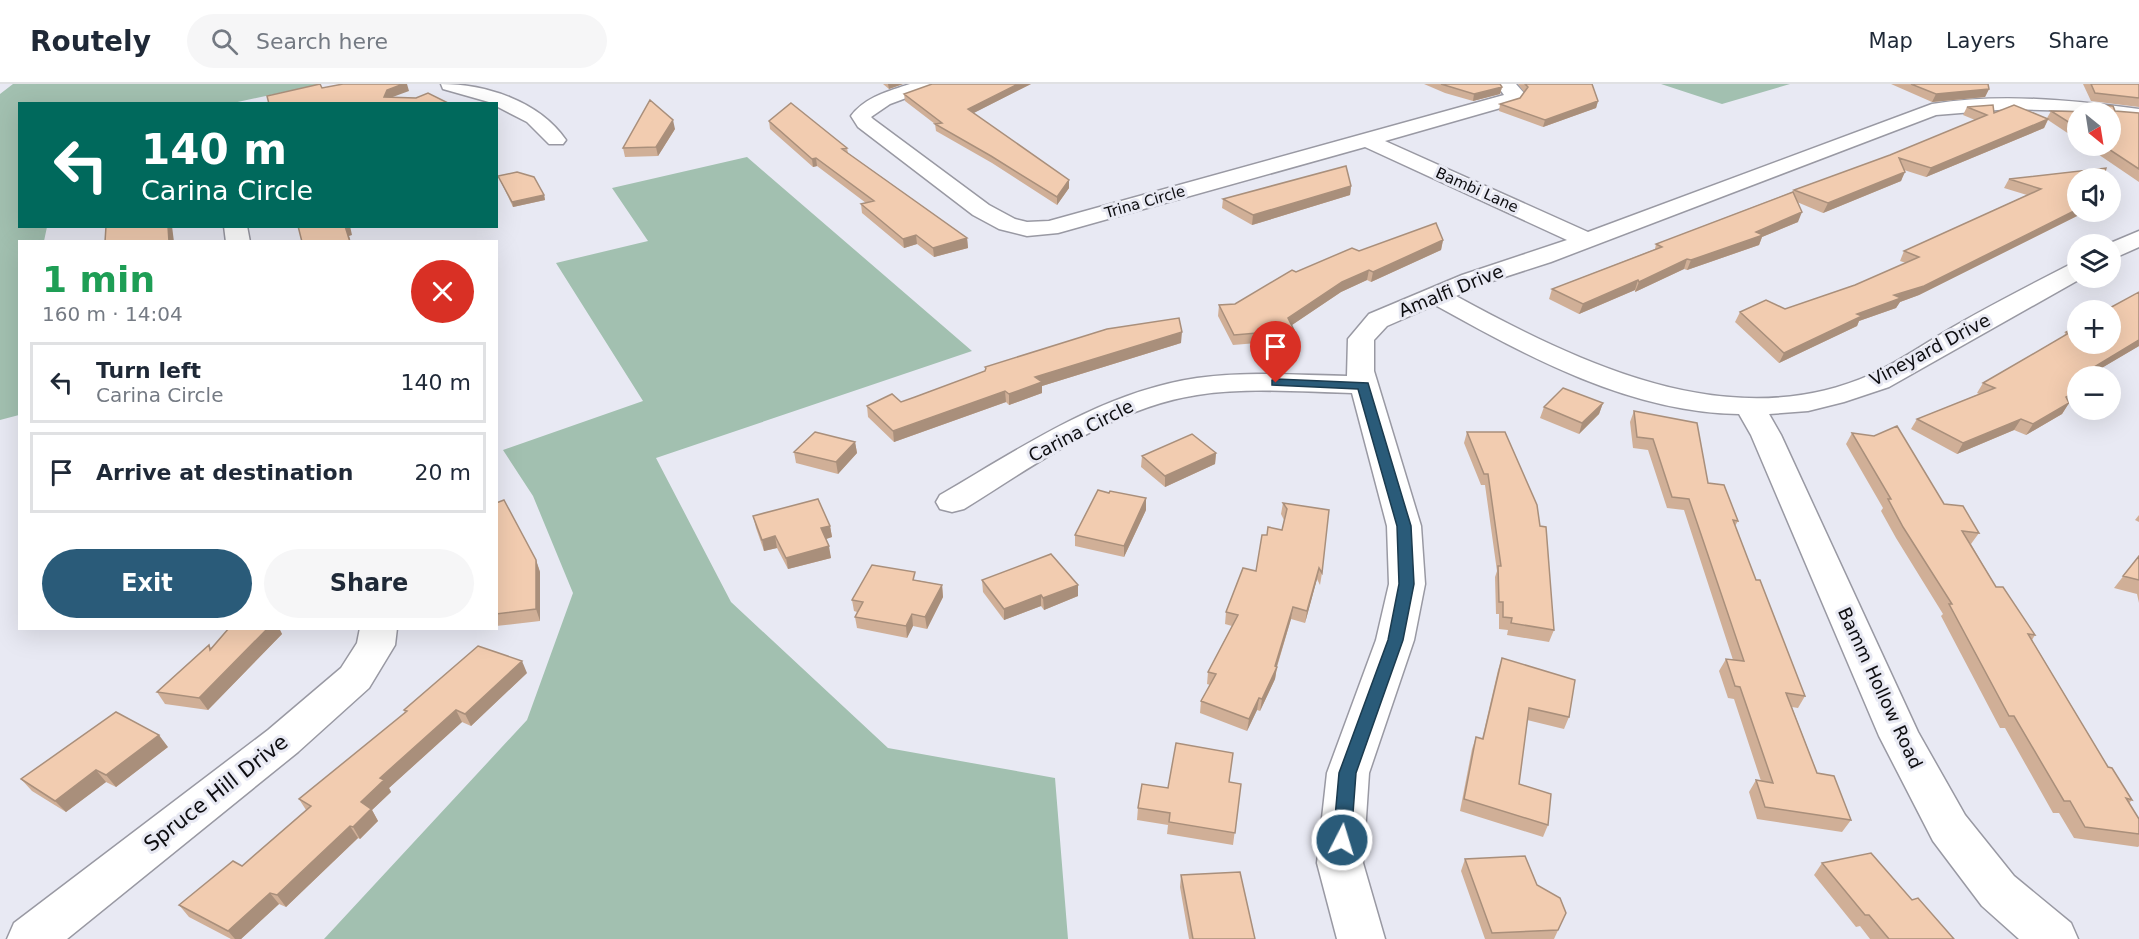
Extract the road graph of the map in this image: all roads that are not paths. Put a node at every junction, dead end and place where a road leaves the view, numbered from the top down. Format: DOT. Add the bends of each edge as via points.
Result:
graph roads {
  1 [pos="449,84"];
  2 [pos="927,84"];
  3 [pos="1505,84"];
  4 [pos="430,94"];
  5 [pos="2139,115"];
  6 [pos="556,140"];
  7 [pos="1366,140"];
  8 [pos="2139,237"];
  9 [pos="1587,240"];
  10 [pos="2121,247"];
  11 [pos="2067,276"];
  12 [pos="1436,295"];
  13 [pos="1363,385"];
  14 [pos="1750,406"];
  15 [pos="952,502"];
  16 [pos="379,630"];
  17 [pos="31,939"];
  18 [pos="1361,939"];
  19 [pos="2054,939"];
  1 -- 4 [label="street"];
  1 -- 6 [label="street" via="516,106 538,120"];
  2 -- 7 [label="street, Trina Circle" via="879,100 861,116 865,123 981,210 1007,225 1027,229 1050,228"];
  3 -- 7 [label="street, Trina Circle" via="1515,93 1510,99"];
  5 -- 9 [label="street, Amalfi Drive" via="2040,96 1932,110"];
  7 -- 9 [label="street, Bambi Lane"];
  8 -- 10 [label="street"];
  9 -- 12 [label="street, Amalfi Drive"];
  11 -- 14 [label="street, Vineyard Drive" via="1878,381 1822,399"];
  12 -- 13 [label="street, Amalfi Drive" via="1378,320 1361,339"];
  12 -- 14 [label="street, Vineyard Drive" via="1533,348 1587,372 1647,391"];
  13 -- 15 [label="street, Carina Circle" via="1254,382 1194,387 1133,403 1057,440"];
  13 -- 18 [label="street, Amalfi Drive" via="1404,526 1407,584 1395,640 1347,773 1340,863"];
  14 -- 19 [label="street, Bamm Hollow Road" via="1899,736 1948,828 1998,891"];
  16 -- 17 [label="street, Spruce Hill Drive" via="376,645 346,686 283,741"];
}
